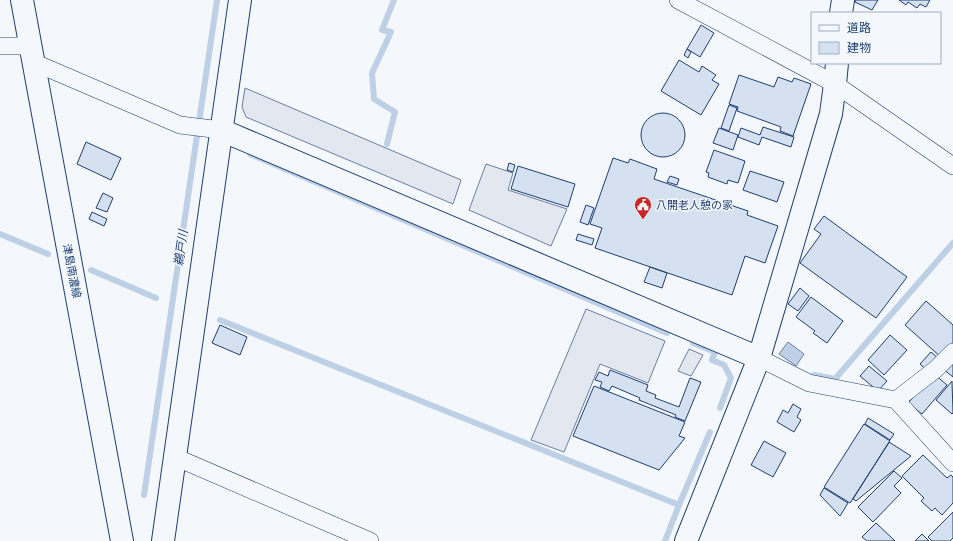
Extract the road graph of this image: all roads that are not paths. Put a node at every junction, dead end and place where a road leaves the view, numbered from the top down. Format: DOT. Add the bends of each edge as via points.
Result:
graph roads {
  1 [pos="22,0"];
  2 [pos="240,0"];
  3 [pos="678,0"];
  4 [pos="843,0"];
  5 [pos="842,12"];
  6 [pos="0,46"];
  7 [pos="31,54"];
  8 [pos="811,61"];
  9 [pos="817,64"];
  10 [pos="836,73"];
  11 [pos="215,129"];
  12 [pos="953,166"];
  13 [pos="953,352"];
  14 [pos="759,358"];
  15 [pos="896,400"];
  16 [pos="175,457"];
  17 [pos="953,463"];
  18 [pos="122,541"];
  19 [pos="163,541"];
  20 [pos="370,541"];
  21 [pos="686,541"];
  1 -- 7 [label="street, 津島南濃線"];
  2 -- 11 [label="street"];
  3 -- 8 [label="street"];
  4 -- 5 [label="street"];
  6 -- 7 [label="street"];
  7 -- 11 [label="street" via="180,125"];
  7 -- 18 [label="street, 津島南濃線"];
  9 -- 10 [label="street"];
  10 -- 12 [label="street"];
  10 -- 14 [label="street" via="831,114"];
  11 -- 14 [label="street"];
  11 -- 16 [label="street"];
  13 -- 15 [label="street" via="936,369"];
  14 -- 15 [label="street" via="809,383"];
  14 -- 21 [label="street"];
  15 -- 17 [label="street"];
  16 -- 19 [label="street"];
  16 -- 20 [label="street"];
}
